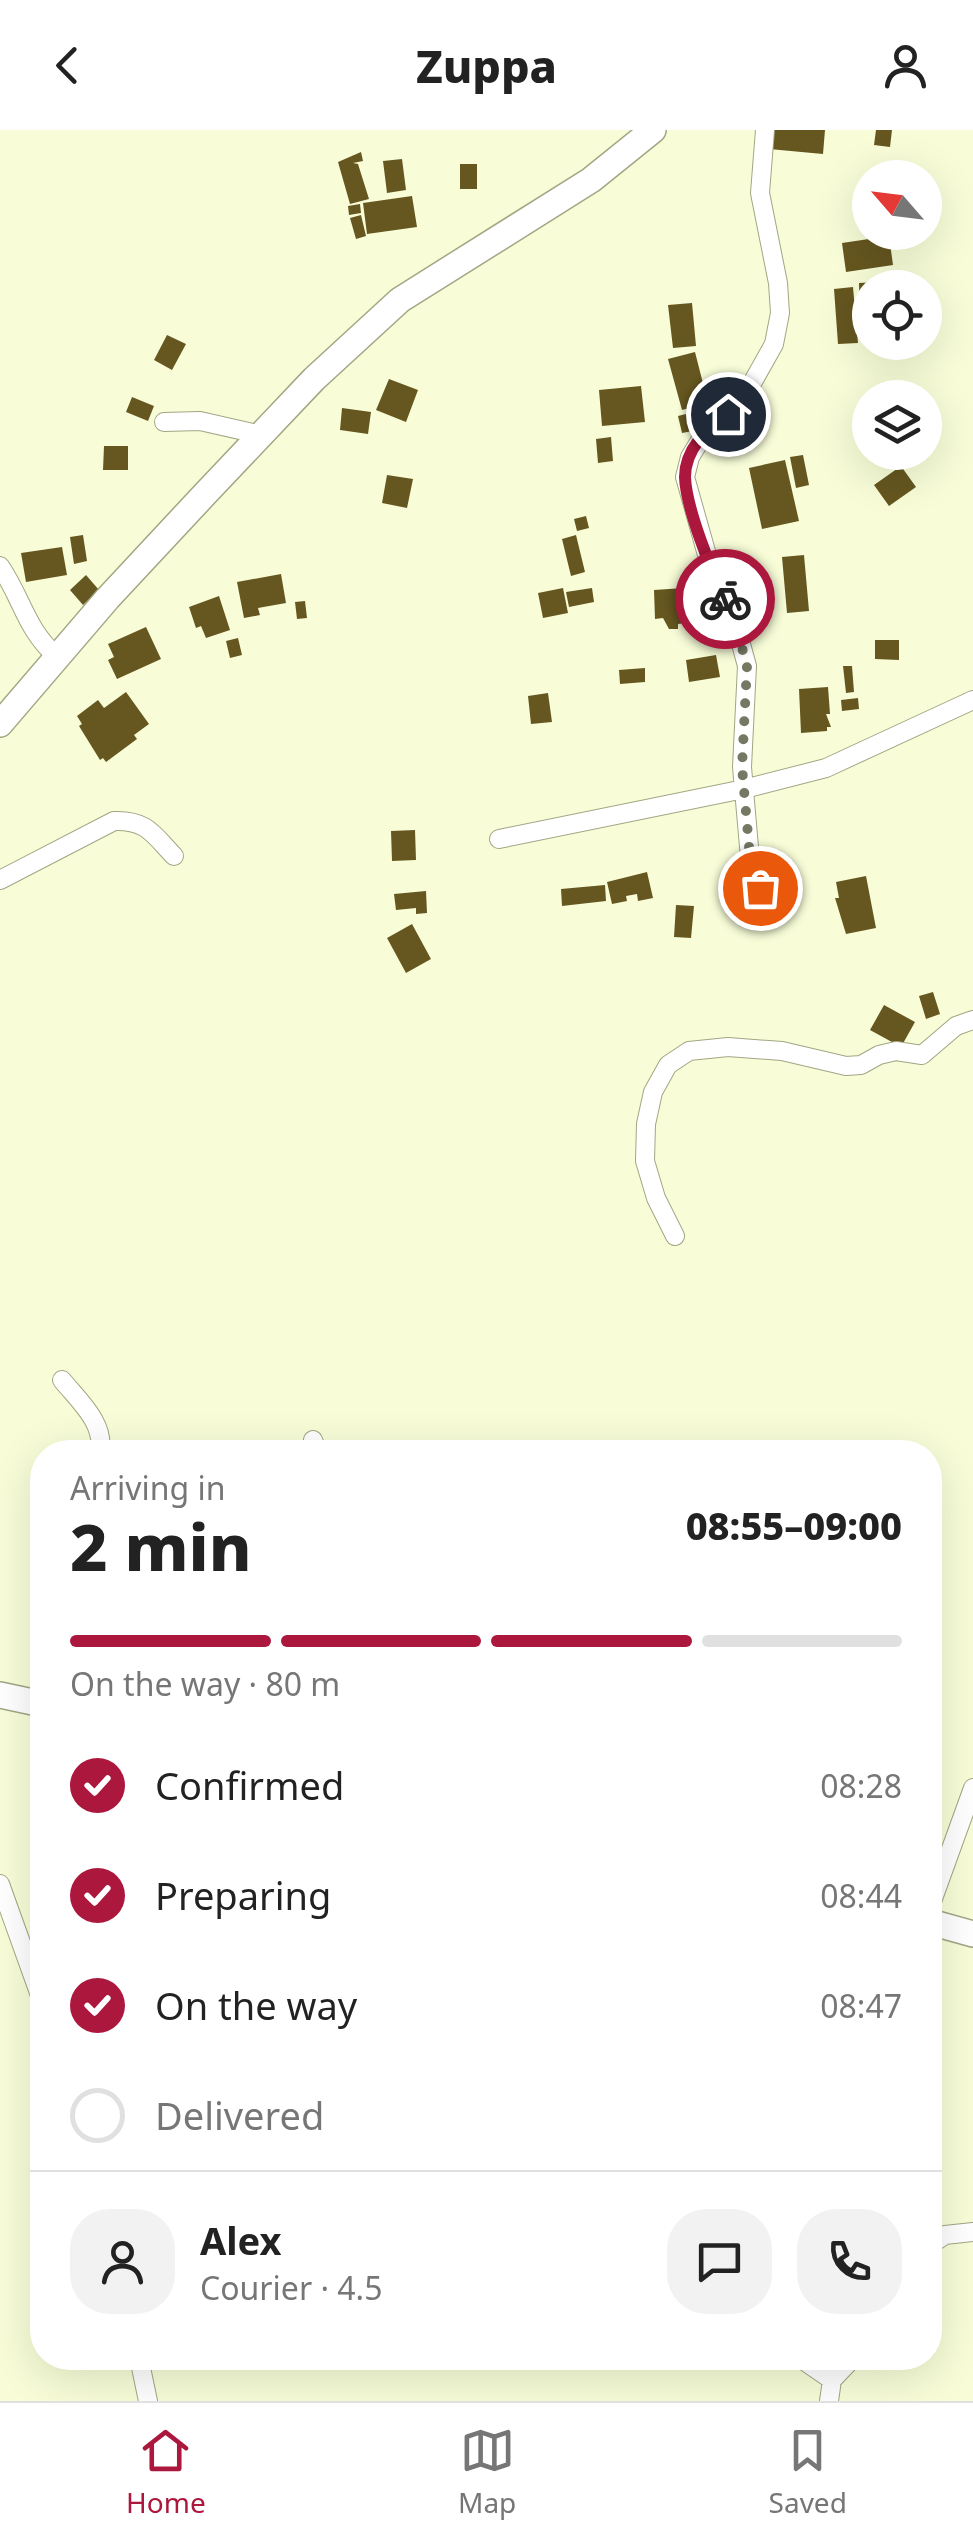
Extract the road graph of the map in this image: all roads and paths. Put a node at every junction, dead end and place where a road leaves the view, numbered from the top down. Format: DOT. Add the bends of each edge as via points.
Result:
graph roads {
  1 [pos="654,130"];
  2 [pos="765,130"];
  3 [pos="164,422"];
  4 [pos="262,434"];
  5 [pos="0,566"];
  6 [pos="57,657"];
  7 [pos="973,700"];
  8 [pos="0,724"];
  9 [pos="744,789"];
  10 [pos="498,839"];
  11 [pos="174,856"];
  12 [pos="0,880"];
  13 [pos="790,888"];
  14 [pos="973,1020"];
  15 [pos="675,1236"];
  16 [pos="62,1380"];
  17 [pos="101,1440"];
  18 [pos="0,1695"];
  19 [pos="30,1701"];
  20 [pos="973,1788"];
  21 [pos="942,1874"];
  22 [pos="0,1884"];
  23 [pos="942,1925"];
  24 [pos="973,1934"];
  25 [pos="30,1968"];
  26 [pos="973,2232"];
  27 [pos="942,2237"];
  28 [pos="142,2370"];
  29 [pos="817,2370"];
  30 [pos="842,2370"];
  31 [pos="832,2380"];
  32 [pos="148,2401"];
  33 [pos="829,2401"];
  1 -- 4 [label="street" via="591,180 400,300"];
  2 -- 9 [label="street" via="760,193 778,283 774,344 746,394 709,426 685,476 747,666"];
  3 -- 4 [label="street" via="200,421"];
  4 -- 6 [label="street"];
  5 -- 6 [label="street" via="29,626"];
  6 -- 8 [label="street"];
  7 -- 9 [label="street" via="826,768"];
  9 -- 10 [label="street"];
  9 -- 13 [label="street" via="752,880 760,888"];
  11 -- 12 [label="street" via="145,826 114,821"];
  14 -- 15 [label="street" via="922,1055 896,1051 861,1065 728,1047 689,1051 668,1065 653,1092 645,1161"];
  16 -- 17 [label="street" via="90,1414"];
  18 -- 19 [label="street"];
  20 -- 21 [label="street"];
  22 -- 25 [label="street"];
  23 -- 24 [label="street"];
  26 -- 27 [label="street"];
  28 -- 32 [label="street"];
  29 -- 31 [label="street"];
  30 -- 31 [label="street"];
  31 -- 33 [label="street"];
}
